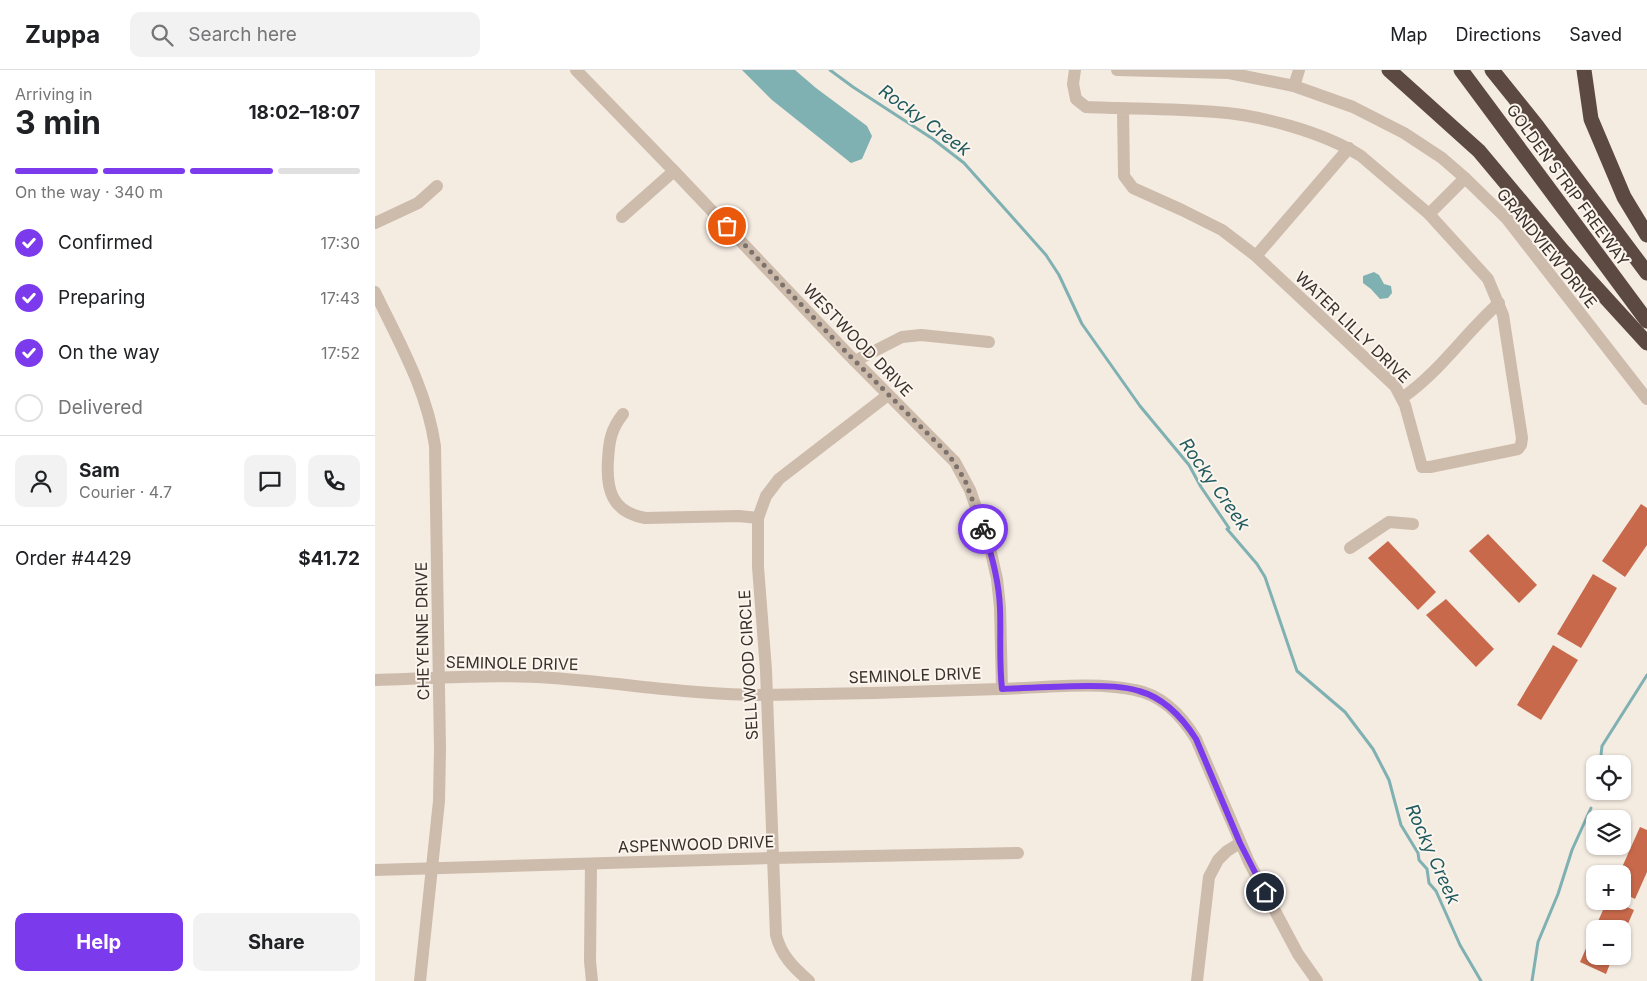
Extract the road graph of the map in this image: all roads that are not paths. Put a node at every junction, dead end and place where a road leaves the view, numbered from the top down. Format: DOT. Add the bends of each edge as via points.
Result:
graph roads {
  1 [pos="576,70"];
  2 [pos="1075,70"];
  3 [pos="1117,70"];
  4 [pos="1299,70"];
  5 [pos="1389,70"];
  6 [pos="1461,70"];
  7 [pos="1492,70"];
  8 [pos="1584,70"];
  9 [pos="1294,86"];
  10 [pos="1123,109"];
  11 [pos="1349,148"];
  12 [pos="674,171"];
  13 [pos="1465,178"];
  14 [pos="437,186"];
  15 [pos="1429,214"];
  16 [pos="622,217"];
  17 [pos="375,223"];
  18 [pos="1647,234"];
  19 [pos="1256,256"];
  20 [pos="1647,273"];
  21 [pos="375,292"];
  22 [pos="1499,303"];
  23 [pos="1647,321"];
  24 [pos="989,342"];
  25 [pos="1647,343"];
  26 [pos="855,361"];
  27 [pos="888,394"];
  28 [pos="1402,398"];
  29 [pos="1647,399"];
  30 [pos="623,414"];
  31 [pos="757,518"];
  32 [pos="1413,524"];
  33 [pos="1350,548"];
  34 [pos="439,678"];
  35 [pos="375,680"];
  36 [pos="1002,689"];
  37 [pos="767,695"];
  38 [pos="1240,843"];
  39 [pos="1018,853"];
  40 [pos="773,858"];
  41 [pos="591,864"];
  42 [pos="432,869"];
  43 [pos="375,870"];
  44 [pos="420,981"];
  45 [pos="592,981"];
  46 [pos="809,981"];
  47 [pos="1197,981"];
  48 [pos="1317,981"];
  1 -- 12 [label="street, WESTWOOD DRIVE"];
  2 -- 10 [label="street, WATER LILLY DRIVE" via="1076,99 1086,107"];
  3 -- 9 [label="street, GRANDVIEW DRIVE" via="1229,73"];
  4 -- 9 [label="street"];
  5 -- 25 [label="highway" via="1479,151 1562,250"];
  6 -- 23 [label="highway, GOLDEN STRIP FREEWAY"];
  7 -- 20 [label="highway, GOLDEN STRIP FREEWAY"];
  8 -- 18 [label="highway" via="1591,119 1624,197"];
  9 -- 13 [label="street, GRANDVIEW DRIVE" via="1353,107 1403,133 1442,158"];
  10 -- 11 [label="street, WATER LILLY DRIVE" via="1217,112 1275,122"];
  10 -- 19 [label="street, WATER LILLY DRIVE" via="1124,176 1133,188 1222,230"];
  11 -- 15 [label="street, WATER LILLY DRIVE"];
  11 -- 19 [label="street"];
  12 -- 16 [label="street"];
  12 -- 26 [label="street, WESTWOOD DRIVE"];
  13 -- 15 [label="street"];
  13 -- 29 [label="street, GRANDVIEW DRIVE" via="1507,219"];
  14 -- 17 [label="street" via="418,203"];
  15 -- 22 [label="street, WATER LILLY DRIVE" via="1488,280"];
  19 -- 28 [label="street, WATER LILLY DRIVE" via="1395,386"];
  21 -- 34 [label="street, CHEYENNE DRIVE" via="419,386 432,427"];
  22 -- 28 [label="street" via="1419,386"];
  22 -- 28 [label="street, WATER LILLY DRIVE" via="1522,438 1518,449 1422,467"];
  24 -- 26 [label="street" via="921,335 902,337"];
  26 -- 27 [label="street, WESTWOOD DRIVE"];
  27 -- 31 [label="street, SELLWOOD CIRCLE" via="779,479 766,496"];
  27 -- 36 [label="street, WESTWOOD DRIVE" via="949,455 970,490 997,579"];
  30 -- 31 [label="street" via="611,435 607,470 609,492 623,510 645,518"];
  31 -- 37 [label="street, SELLWOOD CIRCLE"];
  32 -- 33 [label="street" via="1389,522"];
  34 -- 35 [label="street, SEMINOLE DRIVE"];
  34 -- 37 [label="street, SEMINOLE DRIVE" via="540,677 713,694"];
  34 -- 42 [label="street, CHEYENNE DRIVE" via="439,801"];
  36 -- 37 [label="street, SEMINOLE DRIVE"];
  36 -- 38 [label="street, SEMINOLE DRIVE" via="1113,686 1139,691 1163,702 1182,718 1196,739"];
  37 -- 40 [label="street, SELLWOOD CIRCLE"];
  38 -- 47 [label="street" via="1218,860 1209,877"];
  38 -- 48 [label="street, SEMINOLE DRIVE" via="1298,954"];
  39 -- 40 [label="street, ASPENWOOD DRIVE"];
  40 -- 41 [label="street, ASPENWOOD DRIVE"];
  40 -- 46 [label="street, SELLWOOD CIRCLE" via="777,942 793,968"];
  41 -- 42 [label="street, ASPENWOOD DRIVE"];
  41 -- 45 [label="street"];
  42 -- 43 [label="street, ASPENWOOD DRIVE"];
  42 -- 44 [label="street, CHEYENNE DRIVE"];
}
